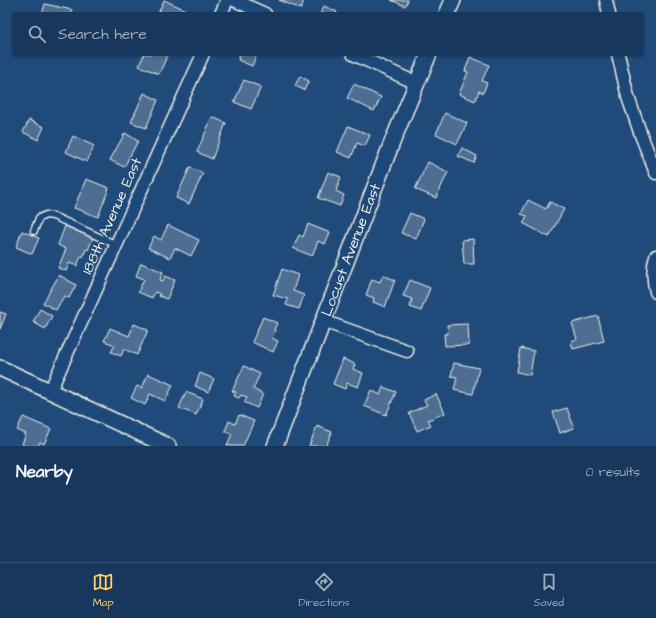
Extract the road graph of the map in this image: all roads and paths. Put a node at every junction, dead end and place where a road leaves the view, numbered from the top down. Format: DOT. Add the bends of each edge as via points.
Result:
graph roads {
  1 [pos="228,0"];
  2 [pos="234,0"];
  3 [pos="453,0"];
  4 [pos="606,0"];
  5 [pos="222,12"];
  6 [pos="261,12"];
  7 [pos="448,12"];
  8 [pos="609,12"];
  9 [pos="202,56"];
  10 [pos="357,56"];
  11 [pos="428,56"];
  12 [pos="618,56"];
  13 [pos="416,83"];
  14 [pos="656,173"];
  15 [pos="34,231"];
  16 [pos="117,245"];
  17 [pos="656,256"];
  18 [pos="656,292"];
  19 [pos="323,321"];
  20 [pos="407,351"];
  21 [pos="0,368"];
  22 [pos="50,391"];
  23 [pos="168,446"];
  24 [pos="275,446"];
  1 -- 5 [label="street"];
  2 -- 6 [label="street"];
  3 -- 7 [label="street"];
  4 -- 8 [label="street"];
  9 -- 16 [label="street, 188th Avenue East"];
  10 -- 13 [label="street"];
  11 -- 13 [label="street, Locust Avenue East"];
  12 -- 14 [label="street" via="628,97"];
  13 -- 19 [label="street, Locust Avenue East"];
  15 -- 16 [label="lane" via="39,218 53,216"];
  16 -- 22 [label="street, 188th Avenue East"];
  17 -- 18 [label="street" via="653,279"];
  19 -- 20 [label="street"];
  19 -- 24 [label="street, Locust Avenue East"];
  21 -- 22 [label="street"];
  22 -- 23 [label="street"];
}
